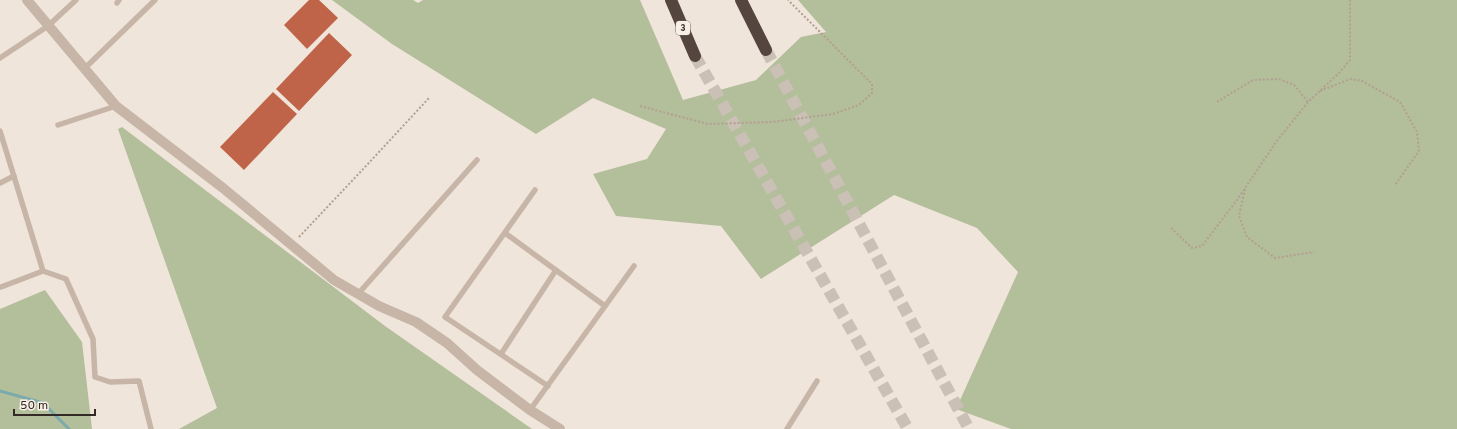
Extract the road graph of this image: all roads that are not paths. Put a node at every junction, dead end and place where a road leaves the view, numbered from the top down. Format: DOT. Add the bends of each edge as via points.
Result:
graph roads {
  1 [pos="27,0"];
  2 [pos="76,0"];
  3 [pos="155,0"];
  4 [pos="671,0"];
  5 [pos="741,0"];
  6 [pos="48,26"];
  7 [pos="766,50"];
  8 [pos="695,56"];
  9 [pos="0,58"];
  10 [pos="84,69"];
  11 [pos="116,106"];
  12 [pos="58,125"];
  13 [pos="0,131"];
  14 [pos="477,160"];
  15 [pos="14,176"];
  16 [pos="0,183"];
  17 [pos="535,190"];
  18 [pos="505,233"];
  19 [pos="634,266"];
  20 [pos="556,270"];
  21 [pos="43,271"];
  22 [pos="1,287"];
  23 [pos="358,294"];
  24 [pos="605,306"];
  25 [pos="500,354"];
  26 [pos="817,381"];
  27 [pos="548,386"];
  28 [pos="530,410"];
  29 [pos="151,429"];
  30 [pos="560,429"];
  31 [pos="787,429"];
  1 -- 6 [label="street"];
  2 -- 6 [label="lane"];
  3 -- 10 [label="lane"];
  4 -- 8 [label="highway, 3"];
  5 -- 7 [label="highway"];
  6 -- 9 [label="lane"];
  6 -- 10 [label="street"];
  10 -- 11 [label="street"];
  11 -- 12 [label="lane"];
  11 -- 23 [label="street" via="223,188 334,280"];
  13 -- 15 [label="lane"];
  14 -- 23 [label="lane"];
  15 -- 16 [label="lane"];
  15 -- 21 [label="lane"];
  17 -- 18 [label="lane"];
  18 -- 20 [label="lane"];
  18 -- 25 [label="lane" via="445,317"];
  19 -- 24 [label="lane"];
  20 -- 24 [label="lane"];
  20 -- 25 [label="lane"];
  21 -- 22 [label="lane"];
  21 -- 29 [label="lane" via="66,279 92,339 95,377 110,382 139,381"];
  23 -- 28 [label="street" via="416,322 448,343 477,370"];
  24 -- 27 [label="lane"];
  25 -- 27 [label="lane"];
  26 -- 31 [label="lane"];
  27 -- 28 [label="lane"];
  28 -- 30 [label="street"];
}
